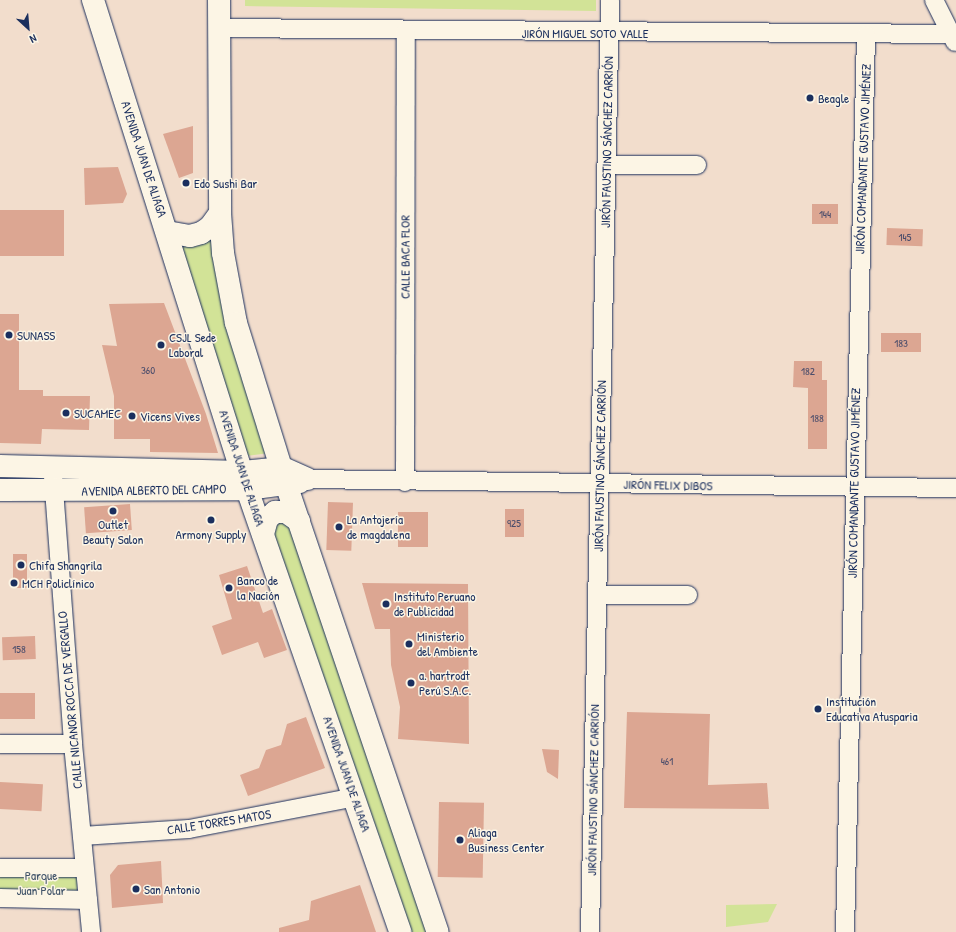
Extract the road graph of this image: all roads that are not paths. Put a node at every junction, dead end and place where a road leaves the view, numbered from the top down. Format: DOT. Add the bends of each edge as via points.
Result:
graph roads {
  1 [pos="93,0"];
  2 [pos="219,0"];
  3 [pos="610,0"];
  4 [pos="934,0"];
  5 [pos="219,28"];
  6 [pos="406,32"];
  7 [pos="609,33"];
  8 [pos="866,35"];
  9 [pos="954,38"];
  10 [pos="607,165"];
  11 [pos="697,165"];
  12 [pos="220,213"];
  13 [pos="167,232"];
  14 [pos="223,253"];
  15 [pos="177,264"];
  16 [pos="0,466"];
  17 [pos="52,467"];
  18 [pos="284,476"];
  19 [pos="308,479"];
  20 [pos="245,480"];
  21 [pos="405,482"];
  22 [pos="600,484"];
  23 [pos="854,487"];
  24 [pos="956,488"];
  25 [pos="0,490"];
  26 [pos="54,491"];
  27 [pos="299,521"];
  28 [pos="263,534"];
  29 [pos="598,595"];
  30 [pos="688,595"];
  31 [pos="0,744"];
  32 [pos="72,744"];
  33 [pos="355,797"];
  34 [pos="82,836"];
  35 [pos="0,868"];
  36 [pos="84,868"];
  37 [pos="0,898"];
  38 [pos="88,900"];
  39 [pos="91,932"];
  40 [pos="400,932"];
  41 [pos="438,932"];
  42 [pos="590,932"];
  43 [pos="845,932"];
  1 -- 13 [label="main road, AVENIDA JUAN DE ALIAGA"];
  2 -- 5 [label="main road"];
  3 -- 7 [label="street, JIRÓN FAUSTINO SÁNCHEZ CARRIÓN"];
  4 -- 9 [label="street"];
  5 -- 6 [label="street, JIRÓN MIGUEL SOTO VALLE"];
  5 -- 12 [label="main road"];
  6 -- 7 [label="street, JIRÓN MIGUEL SOTO VALLE"];
  6 -- 21 [label="street, CALLE BACA FLOR"];
  7 -- 8 [label="street, JIRÓN MIGUEL SOTO VALLE"];
  7 -- 10 [label="street, JIRÓN FAUSTINO SÁNCHEZ CARRIÓN"];
  8 -- 9 [label="street, JIRÓN MIGUEL SOTO VALLE"];
  8 -- 23 [label="street, JIRÓN COMANDANTE GUSTAVO JIMÉNEZ"];
  10 -- 11 [label="street"];
  10 -- 22 [label="street, JIRÓN FAUSTINO SÁNCHEZ CARRIÓN"];
  12 -- 13 [label="main road" via="210,227 201,233 190,236"];
  12 -- 14 [label="main road"];
  13 -- 15 [label="main road, AVENIDA JUAN DE ALIAGA"];
  14 -- 15 [label="main road" via="200,247 182,256"];
  14 -- 18 [label="main road" via="245,356"];
  15 -- 20 [label="main road, AVENIDA JUAN DE ALIAGA"];
  16 -- 17 [label="main road, AVENIDA ALBERTO DEL CAMPO"];
  17 -- 20 [label="main road, AVENIDA ALBERTO DEL CAMPO"];
  17 -- 26 [label="street, CALLE NICANOR ROCCA DE VERGALLO"];
  18 -- 19 [label="main road, AVENIDA ALBERTO DEL CAMPO"];
  18 -- 20 [label="main road, AVENIDA ALBERTO DEL CAMPO"];
  18 -- 27 [label="main road"];
  19 -- 21 [label="street, JIRÓN FELIX DIBOS"];
  20 -- 26 [label="main road, AVENIDA ALBERTO DEL CAMPO"];
  20 -- 28 [label="main road, AVENIDA JUAN DE ALIAGA"];
  21 -- 22 [label="street, JIRÓN FELIX DIBOS"];
  22 -- 23 [label="street, JIRÓN FELIX DIBOS"];
  22 -- 29 [label="street, JIRÓN FAUSTINO SÁNCHEZ CARRIÓN"];
  23 -- 24 [label="street, JIRÓN FELIX DIBOS"];
  23 -- 43 [label="street, JIRÓN COMANDANTE GUSTAVO JIMÉNEZ"];
  25 -- 26 [label="main road, AVENIDA ALBERTO DEL CAMPO"];
  26 -- 32 [label="street, CALLE NICANOR ROCCA DE VERGALLO"];
  27 -- 28 [label="main road" via="286,512 275,512 267,519"];
  27 -- 41 [label="main road"];
  28 -- 33 [label="main road, AVENIDA JUAN DE ALIAGA"];
  29 -- 30 [label="street"];
  29 -- 42 [label="street, JIRÓN FAUSTINO SÁNCHEZ CARRIÓN"];
  31 -- 32 [label="street"];
  32 -- 34 [label="street, CALLE NICANOR ROCCA DE VERGALLO"];
  33 -- 34 [label="street, CALLE TORRES MATOS" via="196,827"];
  33 -- 40 [label="main road, AVENIDA JUAN DE ALIAGA"];
  34 -- 36 [label="street, CALLE NICANOR ROCCA DE VERGALLO"];
  35 -- 36 [label="street"];
  36 -- 38 [label="street, CALLE NICANOR ROCCA DE VERGALLO"];
  37 -- 38 [label="street"];
  38 -- 39 [label="street, CALLE NICANOR ROCCA DE VERGALLO"];
}
